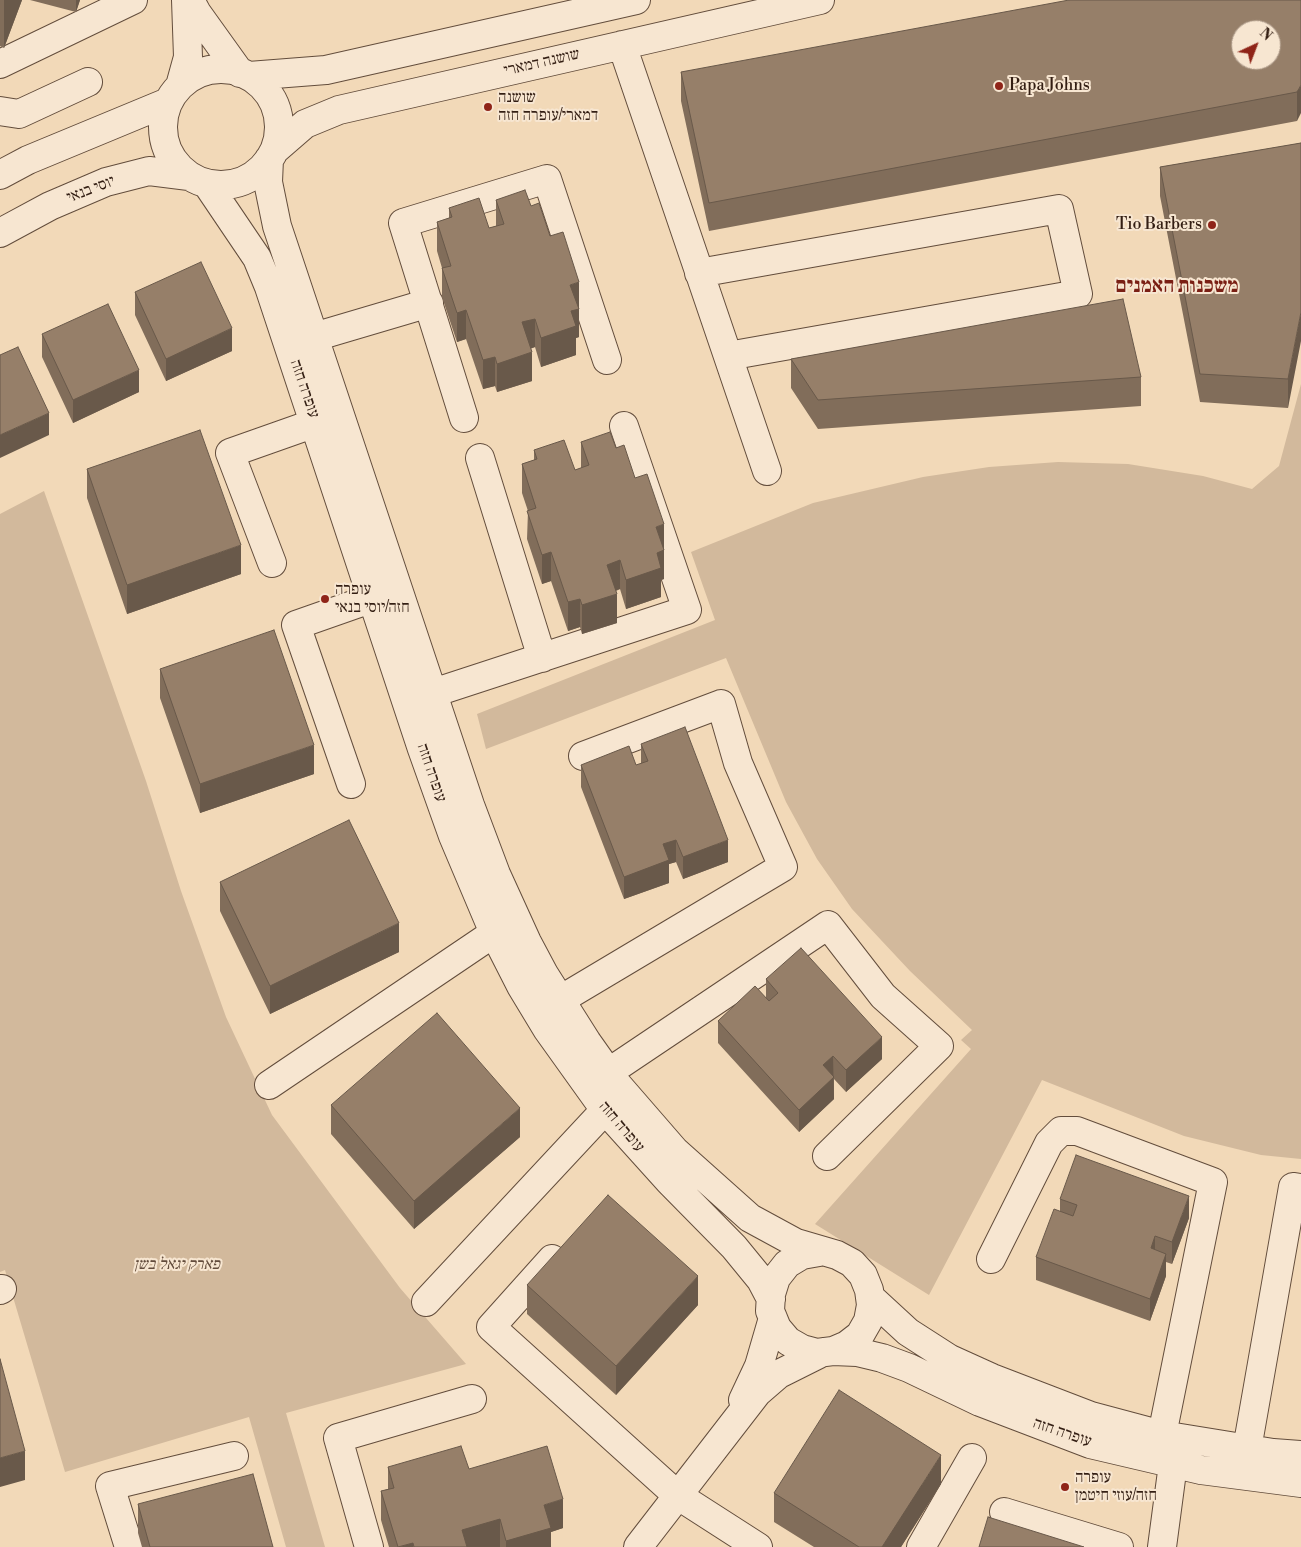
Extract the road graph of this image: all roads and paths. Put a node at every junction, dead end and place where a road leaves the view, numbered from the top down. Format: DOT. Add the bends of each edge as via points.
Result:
graph roads {
  1 [pos="133,0"];
  2 [pos="186,0"];
  3 [pos="190,0"];
  4 [pos="636,0"];
  5 [pos="820,0"];
  6 [pos="622,45"];
  7 [pos="0,64"];
  8 [pos="245,74"];
  9 [pos="88,82"];
  10 [pos="174,94"];
  11 [pos="0,111"];
  12 [pos="272,154"];
  13 [pos="0,175"];
  14 [pos="198,180"];
  15 [pos="0,233"];
  16 [pos="699,273"];
  17 [pos="429,303"];
  18 [pos="314,337"];
  19 [pos="728,356"];
  20 [pos="607,360"];
  21 [pos="464,418"];
  22 [pos="315,423"];
  23 [pos="624,426"];
  24 [pos="480,458"];
  25 [pos="767,471"];
  26 [pos="272,563"];
  27 [pos="373,598"];
  28 [pos="542,658"];
  29 [pos="433,693"];
  30 [pos="584,756"];
  31 [pos="351,784"];
  32 [pos="494,933"];
  33 [pos="560,1000"];
  34 [pos="609,1072"];
  35 [pos="269,1085"];
  36 [pos="605,1110"];
  37 [pos="827,1156"];
  38 [pos="1301,1188"];
  39 [pos="569,1240"];
  40 [pos="820,1252"];
  41 [pos="991,1258"];
  42 [pos="870,1298"];
  43 [pos="426,1302"];
  44 [pos="772,1308"];
  45 [pos="828,1352"];
  46 [pos="472,1399"];
  47 [pos="731,1424"];
  48 [pos="1162,1435"];
  49 [pos="1247,1449"];
  50 [pos="1301,1455"];
  51 [pos="234,1456"];
  52 [pos="972,1458"];
  53 [pos="1173,1464"];
  54 [pos="1301,1483"];
  55 [pos="677,1495"];
  56 [pos="1004,1512"];
  57 [pos="129,1547"];
  58 [pos="369,1547"];
  59 [pos="638,1547"];
  60 [pos="758,1547"];
  61 [pos="921,1547"];
  62 [pos="1120,1547"];
  63 [pos="1162,1547"];
  1 -- 7 [label="street"];
  2 -- 10 [label="street" via="188,56"];
  3 -- 8 [label="street"];
  4 -- 8 [label="street" via="326,70"];
  5 -- 6 [label="street, שושנה דמארי"];
  6 -- 12 [label="street, שושנה דמארי" via="339,110 305,124"];
  6 -- 16 [label="street"];
  8 -- 10 [label="street" via="210,70 196,74"];
  8 -- 12 [label="street" via="265,90 276,107 279,130"];
  9 -- 11 [label="street" via="19,114"];
  10 -- 13 [label="street"];
  10 -- 14 [label="street" via="162,122 165,144 174,162"];
  12 -- 14 [label="street" via="264,167 248,180 228,186"];
  12 -- 18 [label="street, עופרה חזה" via="268,182 271,203"];
  14 -- 15 [label="street, יוסי בנאי" via="149,171 106,182 50,206"];
  14 -- 22 [label="street, עופרה חזה" via="257,258"];
  16 -- 19 [label="street"];
  16 -- 19 [label="street" via="1059,209 1078,294"];
  17 -- 18 [label="street"];
  17 -- 20 [label="street" via="403,223 547,179"];
  17 -- 21 [label="street"];
  18 -- 29 [label="street, עופרה חזה"];
  19 -- 25 [label="street"];
  22 -- 26 [label="street" via="230,453"];
  22 -- 27 [label="street, עופרה חזה"];
  23 -- 28 [label="street" via="687,610"];
  24 -- 28 [label="street"];
  27 -- 31 [label="street" via="296,625"];
  27 -- 32 [label="street, עופרה חזה" via="452,836"];
  28 -- 29 [label="street"];
  29 -- 33 [label="street, עופרה חזה" via="496,874 527,942"];
  30 -- 33 [label="street" via="721,704 738,763 783,867"];
  32 -- 35 [label="street"];
  32 -- 36 [label="street, עופרה חזה" via="543,1022"];
  33 -- 34 [label="street, עופרה חזה"];
  34 -- 37 [label="street" via="828,925 883,996 939,1046"];
  34 -- 40 [label="street, עופרה חזה" via="675,1151 735,1205 770,1230"];
  36 -- 43 [label="street"];
  36 -- 44 [label="street, עופרה חזה" via="669,1182 734,1247 761,1280"];
  38 -- 49 [label="street" via="1293,1187"];
  39 -- 55 [label="street" via="491,1327"];
  40 -- 42 [label="street" via="837,1255 852,1263 862,1275"];
  40 -- 44 [label="street" via="802,1255 787,1264 776,1278"];
  41 -- 48 [label="street" via="1049,1143 1061,1130 1077,1131 1213,1182"];
  42 -- 45 [label="street" via="868,1321 860,1335 847,1345"];
  42 -- 48 [label="street, עופרה חזה" via="926,1346 992,1378 1090,1416"];
  44 -- 45 [label="street" via="776,1328 788,1341 802,1349"];
  44 -- 47 [label="street" via="759,1366"];
  45 -- 47 [label="street" via="779,1374 757,1393"];
  45 -- 53 [label="street, עופרה חזה" via="857,1352 882,1358 1029,1422 1090,1444"];
  46 -- 58 [label="street" via="338,1438"];
  47 -- 55 [label="street"];
  48 -- 49 [label="street, עופרה חזה"];
  49 -- 50 [label="street, עופרה חזה"];
  51 -- 57 [label="street" via="110,1486"];
  52 -- 61 [label="street"];
  53 -- 54 [label="street, עופרה חזה"];
  53 -- 63 [label="street"];
  55 -- 59 [label="street"];
  55 -- 60 [label="street"];
  56 -- 62 [label="street"];
}
